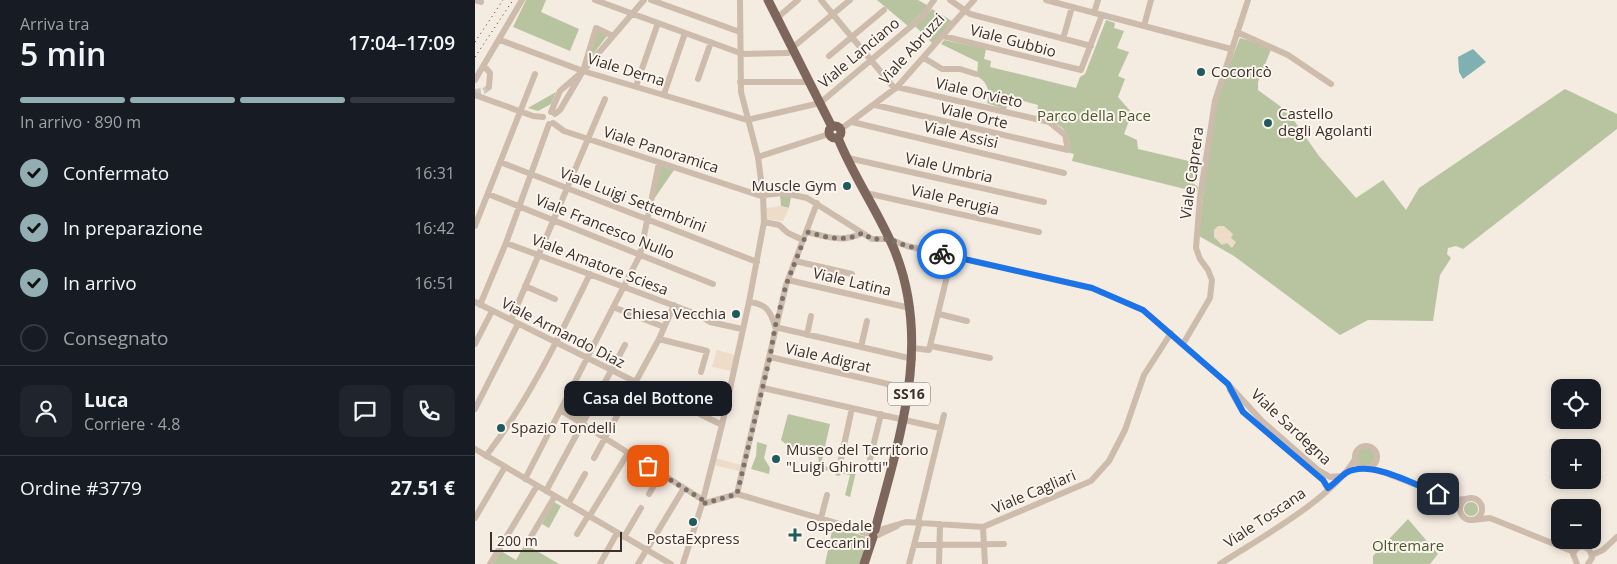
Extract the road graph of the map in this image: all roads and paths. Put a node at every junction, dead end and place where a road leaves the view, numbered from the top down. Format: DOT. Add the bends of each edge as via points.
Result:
graph roads {
  1 [pos="522,0"];
  2 [pos="595,0"];
  3 [pos="644,0"];
  4 [pos="651,0"];
  5 [pos="740,0"];
  6 [pos="767,0"];
  7 [pos="798,0"];
  8 [pos="821,0"];
  9 [pos="850,0"];
  10 [pos="934,0"];
  11 [pos="950,0"];
  12 [pos="974,0"];
  13 [pos="1046,0"];
  14 [pos="1098,0"];
  15 [pos="1151,0"];
  16 [pos="1248,0"];
  17 [pos="1072,7"];
  18 [pos="884,10"];
  19 [pos="964,10"];
  20 [pos="1094,13"];
  21 [pos="632,14"];
  22 [pos="833,14"];
  23 [pos="1102,15"];
  24 [pos="777,18"];
  25 [pos="658,23"];
  26 [pos="1144,26"];
  27 [pos="740,32"];
  28 [pos="1237,32"];
  29 [pos="685,33"];
  30 [pos="613,36"];
  31 [pos="943,36"];
  32 [pos="852,37"];
  33 [pos="1063,39"];
  34 [pos="500,40"];
  35 [pos="711,42"];
  36 [pos="1091,46"];
  37 [pos="1231,49"];
  38 [pos="790,50"];
  39 [pos="740,54"];
  40 [pos="829,56"];
  41 [pos="924,58"];
  42 [pos="871,60"];
  43 [pos="484,66"];
  44 [pos="583,71"];
  45 [pos="535,74"];
  46 [pos="977,74"];
  47 [pos="698,78"];
  48 [pos="475,80"];
  49 [pos="740,82"];
  50 [pos="809,82"];
  51 [pos="1331,84"];
  52 [pos="637,86"];
  53 [pos="489,87"];
  54 [pos="896,88"];
  55 [pos="664,94"];
  56 [pos="475,95"];
  57 [pos="605,99"];
  58 [pos="820,103"];
  59 [pos="875,105"];
  60 [pos="521,112"];
  61 [pos="553,113"];
  62 [pos="543,117"];
  63 [pos="747,120"];
  64 [pos="852,122"];
  65 [pos="551,124"];
  66 [pos="835,132"];
  67 [pos="589,140"];
  68 [pos="1068,150"];
  69 [pos="758,157"];
  70 [pos="848,158"];
  71 [pos="500,162"];
  72 [pos="659,163"];
  73 [pos="1064,173"];
  74 [pos="532,174"];
  75 [pos="568,188"];
  76 [pos="866,193"];
  77 [pos="488,194"];
  78 [pos="763,196"];
  79 [pos="1045,202"];
  80 [pos="817,203"];
  81 [pos="520,206"];
  82 [pos="647,219"];
  83 [pos="554,220"];
  84 [pos="764,222"];
  85 [pos="475,225"];
  86 [pos="807,232"];
  87 [pos="1039,232"];
  88 [pos="862,233"];
  89 [pos="889,239"];
  90 [pos="803,240"];
  91 [pos="506,243"];
  92 [pos="907,246"];
  93 [pos="539,255"];
  94 [pos="640,255"];
  95 [pos="896,255"];
  96 [pos="953,256"];
  97 [pos="795,261"];
  98 [pos="757,262"];
  99 [pos="590,274"];
  100 [pos="852,274"];
  101 [pos="788,280"];
  102 [pos="713,284"];
  103 [pos="525,286"];
  104 [pos="624,287"];
  105 [pos="555,299"];
  106 [pos="749,302"];
  107 [pos="477,304"];
  108 [pos="674,306"];
  109 [pos="613,307"];
  110 [pos="910,308"];
  111 [pos="492,311"];
  112 [pos="939,314"];
  113 [pos="811,316"];
  114 [pos="511,320"];
  115 [pos="867,321"];
  116 [pos="967,321"];
  117 [pos="518,324"];
  118 [pos="665,327"];
  119 [pos="775,327"];
  120 [pos="742,329"];
  121 [pos="1171,333"];
  122 [pos="807,335"];
  123 [pos="659,339"];
  124 [pos="556,343"];
  125 [pos="475,344"];
  126 [pos="1183,344"];
  127 [pos="625,345"];
  128 [pos="931,346"];
  129 [pos="861,347"];
  130 [pos="913,348"];
  131 [pos="770,357"];
  132 [pos="587,358"];
  133 [pos="990,358"];
  134 [pos="913,359"];
  135 [pos="611,371"];
  136 [pos="701,372"];
  137 [pos="635,383"];
  138 [pos="1228,384"];
  139 [pos="763,388"];
  140 [pos="910,389"];
  141 [pos="852,408"];
  142 [pos="475,409"];
  143 [pos="561,411"];
  144 [pos="881,414"];
  145 [pos="943,415"];
  146 [pos="904,419"];
  147 [pos="583,425"];
  148 [pos="722,425"];
  149 [pos="940,428"];
  150 [pos="606,439"];
  151 [pos="475,449"];
  152 [pos="628,453"];
  153 [pos="486,456"];
  154 [pos="594,458"];
  155 [pos="870,459"];
  156 [pos="1355,459"];
  157 [pos="1377,460"];
  158 [pos="505,467"];
  159 [pos="1366,468"];
  160 [pos="838,472"];
  161 [pos="1383,472"];
  162 [pos="661,473"];
  163 [pos="585,474"];
  164 [pos="1345,474"];
  165 [pos="525,479"];
  166 [pos="537,486"];
  167 [pos="684,488"];
  168 [pos="1328,488"];
  169 [pos="546,491"];
  170 [pos="649,494"];
  171 [pos="737,494"];
  172 [pos="827,495"];
  173 [pos="555,496"];
  174 [pos="1465,499"];
  175 [pos="1455,500"];
  176 [pos="703,502"];
  177 [pos="568,504"];
  178 [pos="1481,504"];
  179 [pos="641,508"];
  180 [pos="1461,514"];
  181 [pos="589,516"];
  182 [pos="475,518"];
  183 [pos="821,518"];
  184 [pos="1490,518"];
  185 [pos="1473,520"];
  186 [pos="919,522"];
  187 [pos="940,524"];
  188 [pos="983,527"];
  189 [pos="617,533"];
  190 [pos="577,534"];
  191 [pos="874,534"];
  192 [pos="624,537"];
  193 [pos="1617,537"];
  194 [pos="529,540"];
  195 [pos="1004,544"];
  196 [pos="915,545"];
  197 [pos="984,545"];
  198 [pos="938,546"];
  199 [pos="646,550"];
  200 [pos="1574,552"];
  201 [pos="1592,555"];
  202 [pos="490,564"];
  203 [pos="600,564"];
  204 [pos="638,564"];
  205 [pos="671,564"];
  206 [pos="683,564"];
  207 [pos="864,564"];
  208 [pos="909,564"];
  209 [pos="939,564"];
  210 [pos="985,564"];
  211 [pos="1220,564"];
  212 [pos="1577,564"];
  213 [pos="1588,564"];
  1 -- 34 [label="street"];
  2 -- 21 [label="street"];
  3 -- 21 [label="street"];
  4 -- 27 [label="street"];
  5 -- 27 [label="street"];
  6 -- 24 [label="main road, SS16"];
  7 -- 24 [label="street"];
  8 -- 22 [label="street"];
  9 -- 22 [label="street"];
  10 -- 42 [label="street, Viale Lanciano" via="921,18"];
  11 -- 19 [label="street"];
  12 -- 19 [label="street, Viale Abruzzi"];
  13 -- 17 [label="street"];
  14 -- 20 [label="street"];
  15 -- 26 [label="street"];
  16 -- 28 [label="street, Viale Caprera"];
  17 -- 20 [label="street"];
  17 -- 33 [label="street"];
  18 -- 32 [label="street"];
  19 -- 31 [label="street, Viale Abruzzi"];
  19 -- 33 [label="street"];
  20 -- 23 [label="street"];
  21 -- 25 [label="street"];
  21 -- 30 [label="street"];
  22 -- 32 [label="street"];
  22 -- 38 [label="street"];
  23 -- 26 [label="street"];
  23 -- 36 [label="street"];
  24 -- 38 [label="main road, SS16"];
  25 -- 29 [label="street"];
  25 -- 52 [label="street"];
  26 -- 37 [label="street"];
  27 -- 39 [label="street"];
  28 -- 37 [label="street, Viale Caprera"];
  28 -- 51 [label="street" via="1288,55"];
  29 -- 35 [label="street"];
  29 -- 55 [label="street"];
  30 -- 44 [label="street"];
  30 -- 44 [label="street" via="596,28"];
  31 -- 36 [label="street, Viale Gubbio" via="1077,71 1083,68"];
  31 -- 41 [label="street, Viale Abruzzi"];
  32 -- 40 [label="street"];
  32 -- 42 [label="street"];
  33 -- 36 [label="street"];
  34 -- 43 [label="street"];
  34 -- 44 [label="street, Viale Derna"];
  35 -- 39 [label="street"];
  35 -- 47 [label="street"];
  37 -- 126 [label="street, Viale Caprera" via="1215,102 1196,240 1200,259 1212,280 1210,298"];
  38 -- 39 [label="street"];
  38 -- 50 [label="main road, SS16"];
  39 -- 49 [label="street"];
  41 -- 46 [label="street" via="942,69 960,69"];
  41 -- 54 [label="street, Viale Abruzzi"];
  42 -- 54 [label="street"];
  42 -- 58 [label="street, Viale Lanciano"];
  43 -- 48 [label="street"];
  43 -- 53 [label="street" via="490,73"];
  44 -- 52 [label="street, Viale Derna"];
  44 -- 61 [label="street" via="560,110"];
  45 -- 60 [label="street"];
  49 -- 50 [label="street"];
  49 -- 63 [label="street"];
  50 -- 58 [label="main road, SS16"];
  52 -- 55 [label="street, Viale Derna"];
  54 -- 59 [label="street, Viale Abruzzi"];
  54 -- 68 [label="street, Viale Orvieto" via="1049,122 1065,135"];
  55 -- 63 [label="street, Viale Derna"];
  56 -- 60 [label="street"];
  57 -- 67 [label="street"];
  58 -- 63 [label="street"];
  58 -- 66 [label="main road, SS16"];
  59 -- 64 [label="street, Viale Abruzzi"];
  59 -- 68 [label="street, Viale Orte"];
  60 -- 62 [label="street"];
  60 -- 71 [label="street"];
  61 -- 62 [label="street" via="547,112"];
  61 -- 65 [label="street" via="556,119"];
  62 -- 65 [label="street"];
  63 -- 69 [label="street"];
  64 -- 66 [label="street, Viale Abruzzi"];
  64 -- 73 [label="street, Viale Assisi"];
  65 -- 67 [label="street, Viale Panoramica"];
  65 -- 74 [label="street"];
  66 -- 69 [label="street, Viale Abruzzi"];
  66 -- 70 [label="main road, SS16"];
  67 -- 72 [label="street, Viale Panoramica"];
  67 -- 75 [label="street"];
  69 -- 78 [label="street"];
  70 -- 76 [label="main road, SS16"];
  70 -- 79 [label="street, Viale Umbria"];
  71 -- 74 [label="street, Viale Luigi Settembrini"];
  71 -- 77 [label="street"];
  72 -- 78 [label="street, Viale Panoramica"];
  72 -- 82 [label="street"];
  74 -- 75 [label="street, Viale Luigi Settembrini"];
  74 -- 81 [label="street"];
  75 -- 82 [label="street, Viale Luigi Settembrini"];
  75 -- 83 [label="street"];
  76 -- 87 [label="street, Viale Perugia"];
  76 -- 89 [label="main road, SS16"];
  77 -- 81 [label="street, Viale Francesco Nullo"];
  77 -- 85 [label="street"];
  78 -- 80 [label="street, Viale Panoramica" via="784,194"];
  78 -- 84 [label="street"];
  80 -- 86 [label="street"];
  80 -- 88 [label="street, Viale Panoramica"];
  81 -- 83 [label="street, Viale Francesco Nullo"];
  81 -- 91 [label="street"];
  82 -- 94 [label="street"];
  82 -- 98 [label="street, Viale Luigi Settembrini"];
  83 -- 93 [label="street"];
  83 -- 94 [label="street, Viale Francesco Nullo"];
  84 -- 90 [label="street" via="779,225 787,233"];
  84 -- 98 [label="street"];
  86 -- 88 [label="street" via="841,240"];
  86 -- 90 [label="street"];
  88 -- 89 [label="street, Viale Sardegna" via="872,239"];
  89 -- 92 [label="street, Viale Sardegna"];
  89 -- 95 [label="main road, SS16"];
  90 -- 97 [label="street"];
  91 -- 93 [label="street, Viale Amatore Sciesa"];
  91 -- 107 [label="street"];
  92 -- 95 [label="street"];
  92 -- 96 [label="street, Viale Sardegna"];
  93 -- 99 [label="street, Viale Amatore Sciesa"];
  93 -- 103 [label="street"];
  94 -- 102 [label="street, Viale Francesco Nullo"];
  94 -- 104 [label="street"];
  95 -- 110 [label="main road, SS16"];
  96 -- 112 [label="street"];
  96 -- 121 [label="street, Viale Sardegna" via="1092,288 1143,310"];
  97 -- 100 [label="street"];
  97 -- 101 [label="street"];
  98 -- 106 [label="street"];
  99 -- 104 [label="street, Viale Amatore Sciesa"];
  99 -- 124 [label="street"];
  101 -- 110 [label="street, Viale Latina"];
  101 -- 119 [label="street"];
  103 -- 105 [label="street"];
  103 -- 114 [label="street"];
  104 -- 108 [label="street, Viale Amatore Sciesa"];
  104 -- 109 [label="street"];
  106 -- 119 [label="street" via="760,303 769,310"];
  106 -- 120 [label="street"];
  107 -- 111 [label="street, Viale Armando Diaz"];
  108 -- 118 [label="street"];
  108 -- 120 [label="street, Viale Amatore Sciesa" via="709,322"];
  109 -- 118 [label="street"];
  109 -- 132 [label="street"];
  110 -- 130 [label="main road, SS16"];
  111 -- 114 [label="street, Viale Armando Diaz"];
  111 -- 125 [label="street"];
  112 -- 116 [label="street"];
  112 -- 128 [label="street"];
  113 -- 122 [label="street"];
  114 -- 117 [label="street, Viale Armando Diaz"];
  115 -- 129 [label="street"];
  117 -- 124 [label="street, Viale Armando Diaz"];
  117 -- 142 [label="street"];
  118 -- 123 [label="street"];
  119 -- 122 [label="street"];
  119 -- 131 [label="street"];
  120 -- 148 [label="street"];
  121 -- 126 [label="street, Viale Sardegna"];
  121 -- 188 [label="street, Viale Cagliari" via="1144,375 1121,438 1103,470 1081,487"];
  122 -- 129 [label="street"];
  123 -- 136 [label="street" via="707,350"];
  123 -- 137 [label="street"];
  124 -- 132 [label="street, Viale Armando Diaz"];
  124 -- 153 [label="street" via="523,402"];
  126 -- 138 [label="street, Viale Sardegna"];
  127 -- 135 [label="street"];
  128 -- 130 [label="street" via="929,350"];
  128 -- 133 [label="street"];
  129 -- 134 [label="street"];
  130 -- 134 [label="main road, SS16"];
  131 -- 139 [label="street"];
  131 -- 140 [label="street, Viale Adigrat"];
  132 -- 135 [label="street, Viale Armando Diaz"];
  132 -- 143 [label="street"];
  134 -- 140 [label="main road, SS16"];
  135 -- 137 [label="street, Viale Armando Diaz"];
  135 -- 147 [label="street"];
  137 -- 148 [label="street, Viale Armando Diaz"];
  137 -- 150 [label="street"];
  138 -- 164 [label="street, Viale Sardegna" via="1262,421 1325,476"];
  138 -- 168 [label="street, Viale Sardegna" via="1243,412 1323,480"];
  139 -- 141 [label="street"];
  139 -- 171 [label="street"];
  140 -- 146 [label="main road, SS16"];
  141 -- 144 [label="street"];
  141 -- 160 [label="street"];
  143 -- 147 [label="street"];
  143 -- 165 [label="street"];
  144 -- 146 [label="street"];
  144 -- 155 [label="street"];
  145 -- 149 [label="street"];
  146 -- 149 [label="street"];
  146 -- 191 [label="main road, SS16"];
  147 -- 150 [label="street"];
  147 -- 169 [label="street"];
  148 -- 176 [label="street"];
  149 -- 186 [label="street"];
  150 -- 152 [label="street"];
  150 -- 154 [label="street"];
  151 -- 153 [label="street"];
  152 -- 162 [label="street"];
  152 -- 181 [label="street"];
  153 -- 158 [label="street"];
  156 -- 157 [label="street" via="1360,448 1368,446 1376,453"];
  156 -- 159 [label="street" via="1358,465"];
  156 -- 164 [label="street, Viale Toscana"];
  157 -- 159 [label="street"];
  157 -- 161 [label="street"];
  158 -- 165 [label="street"];
  158 -- 182 [label="street"];
  159 -- 161 [label="street"];
  159 -- 164 [label="street, Viale Toscana"];
  161 -- 175 [label="street"];
  162 -- 167 [label="street"];
  162 -- 170 [label="street"];
  163 -- 177 [label="street"];
  164 -- 168 [label="street, Viale Toscana"];
  165 -- 166 [label="street"];
  166 -- 169 [label="street"];
  166 -- 202 [label="street"];
  167 -- 176 [label="street"];
  167 -- 199 [label="street"];
  168 -- 211 [label="street, Viale Toscana" via="1300,511"];
  169 -- 173 [label="street"];
  171 -- 176 [label="street"];
  171 -- 183 [label="street"];
  172 -- 183 [label="street"];
  173 -- 177 [label="street"];
  173 -- 194 [label="street"];
  174 -- 175 [label="street"];
  174 -- 178 [label="street" via="1474,498"];
  174 -- 180 [label="street" via="1460,507"];
  175 -- 180 [label="street"];
  176 -- 206 [label="street"];
  177 -- 181 [label="street"];
  178 -- 184 [label="street"];
  178 -- 185 [label="street" via="1481,514"];
  179 -- 192 [label="street"];
  180 -- 185 [label="street"];
  181 -- 189 [label="street"];
  181 -- 190 [label="street"];
  183 -- 191 [label="street"];
  184 -- 185 [label="street"];
  184 -- 200 [label="street"];
  186 -- 187 [label="street, Viale Cagliari"];
  186 -- 191 [label="street, Viale Cagliari" via="905,522"];
  186 -- 196 [label="street"];
  187 -- 188 [label="street, Viale Cagliari"];
  187 -- 198 [label="street"];
  188 -- 197 [label="street"];
  189 -- 192 [label="street"];
  189 -- 203 [label="street"];
  191 -- 207 [label="main road, SS16"];
  192 -- 199 [label="street"];
  193 -- 201 [label="street"];
  195 -- 197 [label="street"];
  196 -- 198 [label="street"];
  196 -- 208 [label="street"];
  197 -- 198 [label="street"];
  197 -- 210 [label="street"];
  198 -- 209 [label="street"];
  199 -- 204 [label="street"];
  199 -- 205 [label="street"];
  200 -- 201 [label="street" via="1578,547 1584,547"];
  200 -- 212 [label="street"];
  201 -- 213 [label="street"];
}
